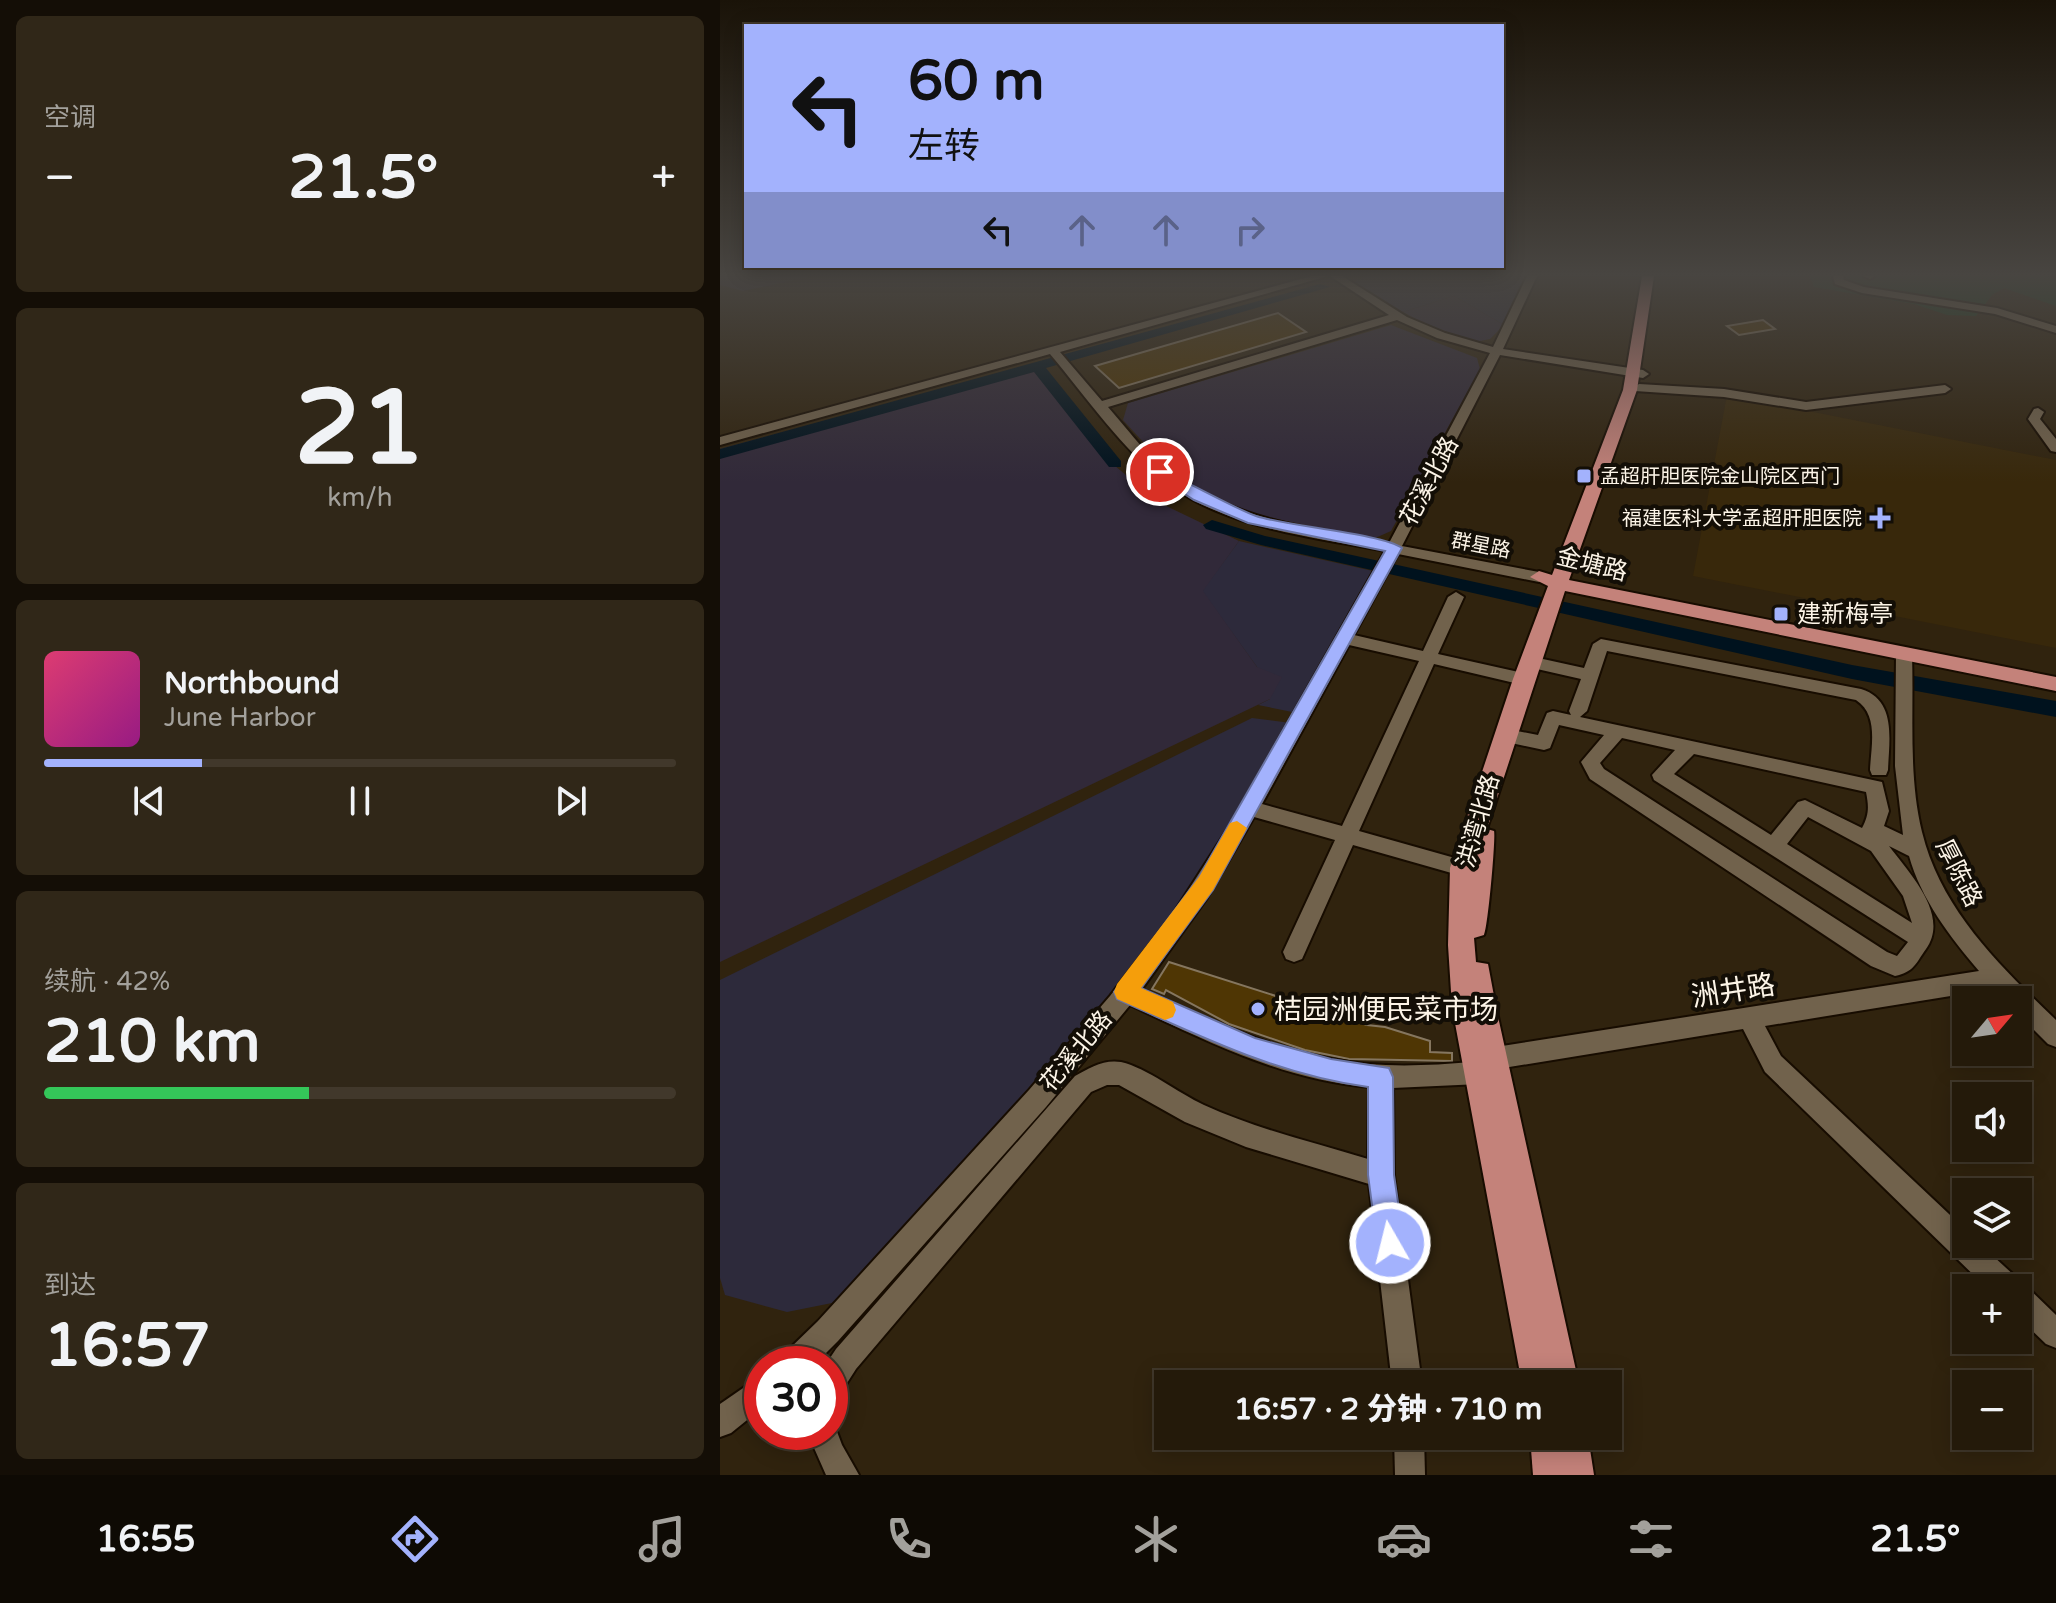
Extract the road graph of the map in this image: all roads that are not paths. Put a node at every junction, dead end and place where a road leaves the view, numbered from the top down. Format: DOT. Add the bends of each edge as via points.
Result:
graph roads {
  1 [pos="1099,345"];
  2 [pos="1302,345"];
  3 [pos="1474,345"];
  4 [pos="1500,345"];
  5 [pos="1641,345"];
  6 [pos="1644,345"];
  7 [pos="1497,352"];
  8 [pos="1059,357"];
  9 [pos="1638,378"];
  10 [pos="1945,389"];
  11 [pos="1101,405"];
  12 [pos="2038,412"];
  13 [pos="720,441"];
  14 [pos="2056,448"];
  15 [pos="1394,548"];
  16 [pos="1539,577"];
  17 [pos="1561,595"];
  18 [pos="1456,597"];
  19 [pos="1344,638"];
  20 [pos="1429,658"];
  21 [pos="1905,663"];
  22 [pos="1533,672"];
  23 [pos="1590,675"];
  24 [pos="2056,675"];
  25 [pos="2056,684"];
  26 [pos="1578,711"];
  27 [pos="1618,731"];
  28 [pos="1517,738"];
  29 [pos="1690,747"];
  30 [pos="1879,770"];
  31 [pos="1248,808"];
  32 [pos="1348,836"];
  33 [pos="1874,837"];
  34 [pos="1774,846"];
  35 [pos="1916,850"];
  36 [pos="1462,868"];
  37 [pos="1922,940"];
  38 [pos="1294,952"];
  39 [pos="1998,978"];
  40 [pos="1125,992"];
  41 [pos="1749,1017"];
  42 [pos="2056,1036"];
  43 [pos="1483,1064"];
  44 [pos="1381,1077"];
  45 [pos="989,1151"];
  46 [pos="1011,1167"];
  47 [pos="969,1174"];
  48 [pos="1381,1175"];
  49 [pos="990,1192"];
  50 [pos="1992,1274"];
  51 [pos="2032,1311"];
  52 [pos="2056,1334"];
  53 [pos="813,1346"];
  54 [pos="848,1357"];
  55 [pos="1405,1370"];
  56 [pos="1538,1370"];
  57 [pos="1558,1370"];
  58 [pos="744,1404"];
  59 [pos="720,1422"];
  60 [pos="828,1450"];
  61 [pos="1409,1450"];
  62 [pos="1549,1450"];
  63 [pos="1572,1450"];
  64 [pos="844,1475"];
  65 [pos="1410,1475"];
  66 [pos="1552,1475"];
  67 [pos="1575,1475"];
  1 -- 8 [label="street"];
  2 -- 11 [label="street"];
  3 -- 7 [label="street"];
  4 -- 7 [label="street, 花溪北路"];
  5 -- 9 [label="main road, 洪湾北路"];
  6 -- 9 [label="main road, 洪湾北路"];
  7 -- 9 [label="street"];
  7 -- 15 [label="street, 花溪北路"];
  8 -- 11 [label="street, 群星路"];
  8 -- 13 [label="street"];
  9 -- 10 [label="street" via="1806,406"];
  9 -- 17 [label="main road, 洪湾北路"];
  11 -- 15 [label="street, 群星路" via="1147,460 1199,497 1263,523"];
  12 -- 14 [label="street" via="2034,419"];
  15 -- 16 [label="street, 群星路"];
  15 -- 19 [label="street, 花溪北路"];
  16 -- 17 [label="main road, 金塘路"];
  17 -- 21 [label="main road, 金塘路" via="1595,593"];
  17 -- 22 [label="main road, 洪湾北路"];
  17 -- 24 [label="main road, 金塘路"];
  18 -- 20 [label="street"];
  19 -- 20 [label="street"];
  19 -- 31 [label="street, 花溪北路"];
  20 -- 22 [label="street"];
  20 -- 32 [label="street"];
  21 -- 25 [label="main road, 金塘路"];
  21 -- 35 [label="street, 厚陈路" via="1908,804"];
  22 -- 23 [label="street"];
  22 -- 28 [label="main road, 洪湾北路"];
  22 -- 36 [label="main road, 洪湾北路"];
  23 -- 26 [label="street"];
  23 -- 30 [label="street" via="1601,644 1861,695 1880,712"];
  27 -- 28 [label="street" via="1553,717 1544,743"];
  27 -- 29 [label="street"];
  27 -- 37 [label="street" via="1592,758 1590,767 1597,774 1887,964 1902,966"];
  28 -- 43 [label="main road, 洪湾北路" via="1476,883"];
  29 -- 33 [label="street" via="1875,787 1879,811"];
  29 -- 34 [label="street" via="1661,775"];
  31 -- 32 [label="street"];
  31 -- 40 [label="street, 花溪北路" via="1206,884"];
  32 -- 36 [label="street"];
  32 -- 38 [label="street"];
  33 -- 34 [label="street" via="1805,807"];
  33 -- 35 [label="street"];
  33 -- 37 [label="street" via="1902,875 1924,920"];
  34 -- 37 [label="street"];
  35 -- 39 [label="street, 厚陈路" via="1939,898"];
  36 -- 43 [label="main road, 洪湾北路" via="1466,1007"];
  39 -- 41 [label="street, 洲井路"];
  39 -- 42 [label="street, 厚陈路"];
  40 -- 44 [label="street, 洲井路" via="1253,1049"];
  40 -- 45 [label="street, 花溪北路"];
  41 -- 43 [label="street, 洲井路"];
  41 -- 50 [label="street" via="1773,1064"];
  43 -- 44 [label="street, 洲井路"];
  43 -- 56 [label="main road, 洪湾北路"];
  43 -- 57 [label="main road, 洪湾北路"];
  44 -- 48 [label="street"];
  45 -- 46 [label="street"];
  45 -- 47 [label="street, 花溪北路"];
  46 -- 48 [label="street" via="1083,1084 1113,1072 1246,1135"];
  46 -- 49 [label="street"];
  47 -- 49 [label="street"];
  47 -- 53 [label="street, 花溪北路"];
  48 -- 55 [label="street"];
  49 -- 54 [label="street"];
  51 -- 52 [label="street"];
  58 -- 59 [label="street"];
  60 -- 64 [label="street"];
  61 -- 65 [label="street"];
  62 -- 66 [label="main road"];
  63 -- 67 [label="main road"];
}
